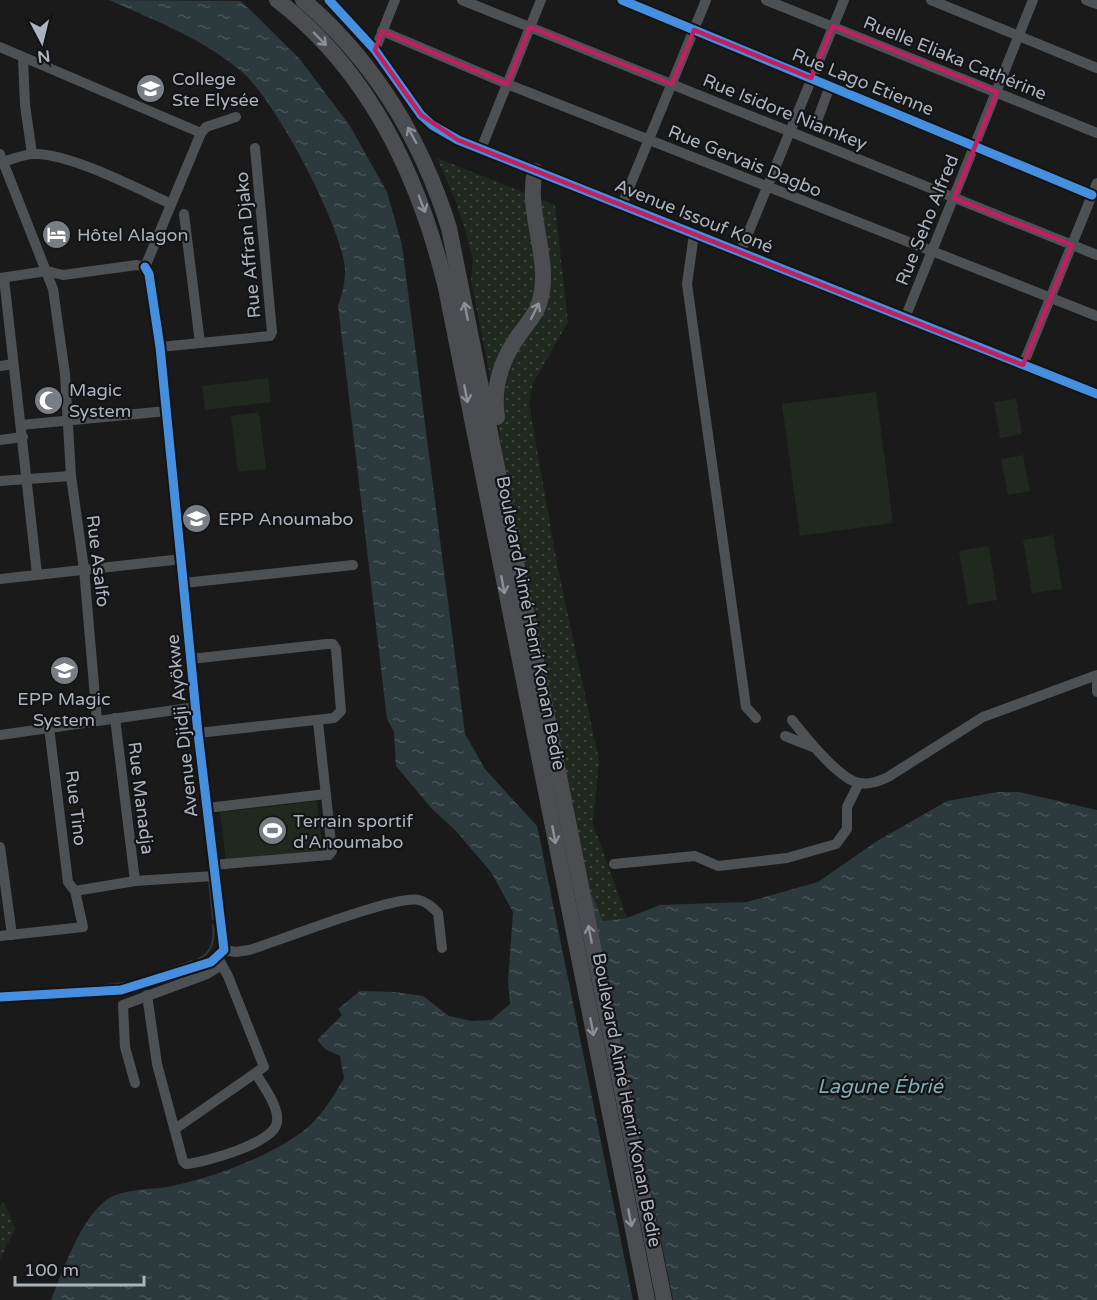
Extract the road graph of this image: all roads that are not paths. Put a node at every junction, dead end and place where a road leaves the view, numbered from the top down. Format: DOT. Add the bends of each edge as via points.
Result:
graph roads {
  1 [pos="277,0"];
  2 [pos="303,0"];
  3 [pos="329,0"];
  4 [pos="395,0"];
  5 [pos="462,0"];
  6 [pos="541,0"];
  7 [pos="622,0"];
  8 [pos="706,0"];
  9 [pos="766,0"];
  10 [pos="844,0"];
  11 [pos="931,0"];
  12 [pos="1033,0"];
  13 [pos="1086,0"];
  14 [pos="1097,4"];
  15 [pos="530,27"];
  16 [pos="833,27"];
  17 [pos="694,30"];
  18 [pos="382,31"];
  19 [pos="1018,35"];
  20 [pos="0,47"];
  21 [pos="375,50"];
  22 [pos="23,58"];
  23 [pos="1097,68"];
  24 [pos="811,78"];
  25 [pos="507,84"];
  26 [pos="672,84"];
  27 [pos="830,86"];
  28 [pos="997,92"];
  29 [pos="236,117"];
  30 [pos="817,121"];
  31 [pos="790,132"];
  32 [pos="201,133"];
  33 [pos="1097,133"];
  34 [pos="649,140"];
  35 [pos="975,146"];
  36 [pos="255,148"];
  37 [pos="482,149"];
  38 [pos="32,154"];
  39 [pos="1,158"];
  40 [pos="535,171"];
  41 [pos="4,174"];
  42 [pos="1097,183"];
  43 [pos="767,187"];
  44 [pos="1092,195"];
  45 [pos="954,198"];
  46 [pos="169,203"];
  47 [pos="622,205"];
  48 [pos="184,214"];
  49 [pos="694,234"];
  50 [pos="1072,245"];
  51 [pos="931,252"];
  52 [pos="740,253"];
  53 [pos="1097,255"];
  54 [pos="145,267"];
  55 [pos="47,271"];
  56 [pos="2,278"];
  57 [pos="1050,297"];
  58 [pos="1097,316"];
  59 [pos="905,318"];
  60 [pos="200,343"];
  61 [pos="160,347"];
  62 [pos="13,364"];
  63 [pos="1023,365"];
  64 [pos="0,366"];
  65 [pos="1097,394"];
  66 [pos="167,411"];
  67 [pos="66,421"];
  68 [pos="22,431"];
  69 [pos="0,440"];
  70 [pos="71,476"];
  71 [pos="27,480"];
  72 [pos="0,481"];
  73 [pos="505,513"];
  74 [pos="182,559"];
  75 [pos="354,565"];
  76 [pos="84,569"];
  77 [pos="37,574"];
  78 [pos="0,579"];
  79 [pos="184,583"];
  80 [pos="191,659"];
  81 [pos="1097,676"];
  82 [pos="1097,692"];
  83 [pos="196,707"];
  84 [pos="114,718"];
  85 [pos="756,718"];
  86 [pos="97,720"];
  87 [pos="792,720"];
  88 [pos="318,722"];
  89 [pos="49,727"];
  90 [pos="198,733"];
  91 [pos="0,735"];
  92 [pos="785,736"];
  93 [pos="814,747"];
  94 [pos="550,777"];
  95 [pos="859,783"];
  96 [pos="326,794"];
  97 [pos="207,808"];
  98 [pos="0,847"];
  99 [pos="614,864"];
  100 [pos="214,871"];
  101 [pos="135,881"];
  102 [pos="75,891"];
  103 [pos="12,935"];
  104 [pos="0,936"];
  105 [pos="442,948"];
  106 [pos="220,958"];
  107 [pos="147,995"];
  108 [pos="0,997"];
  109 [pos="256,1075"];
  110 [pos="135,1083"];
  111 [pos="175,1129"];
  112 [pos="647,1300"];
  113 [pos="664,1300"];
  1 -- 94 [label="highway, Boulevard Aimé Henri Konan Bedie, one-way" via="323,42 362,89 399,151 426,214 446,288"];
  73 -- 2 [label="highway, Boulevard Aimé Henri Konan Bedie, one-way" via="455,253 434,185 404,120 378,80"];
  3 -- 21 [label="street, Avenue Issouf Koné"];
  4 -- 18 [label="street"];
  5 -- 15 [label="street, Rue Isidore Niamkey"];
  6 -- 15 [label="street"];
  7 -- 17 [label="street, Rue Lago Etienne"];
  8 -- 17 [label="street"];
  9 -- 16 [label="street, Ruelle Eliaka Cathérine"];
  10 -- 16 [label="street"];
  11 -- 19 [label="street"];
  12 -- 19 [label="street, Rue Seho Alfred"];
  13 -- 14 [label="street"];
  15 -- 25 [label="street"];
  15 -- 26 [label="street, Rue Isidore Niamkey"];
  16 -- 24 [label="street"];
  16 -- 28 [label="street, Ruelle Eliaka Cathérine"];
  17 -- 24 [label="street, Rue Lago Etienne"];
  17 -- 26 [label="street"];
  18 -- 21 [label="street"];
  18 -- 25 [label="street, Rue Gervais Dagbo"];
  19 -- 23 [label="street"];
  19 -- 28 [label="street, Rue Seho Alfred"];
  20 -- 22 [label="street"];
  21 -- 37 [label="street, Avenue Issouf Koné" via="421,115 432,125"];
  22 -- 32 [label="street"];
  22 -- 38 [label="street"];
  24 -- 27 [label="street, Rue Lago Etienne"];
  24 -- 31 [label="street"];
  25 -- 34 [label="street, Rue Gervais Dagbo"];
  25 -- 37 [label="street"];
  26 -- 31 [label="street, Rue Isidore Niamkey"];
  26 -- 34 [label="street"];
  27 -- 30 [label="street"];
  27 -- 35 [label="street, Rue Lago Etienne"];
  28 -- 33 [label="street, Ruelle Eliaka Cathérine"];
  28 -- 35 [label="street, Rue Seho Alfred"];
  29 -- 32 [label="street" via="206,127"];
  31 -- 43 [label="street"];
  31 -- 45 [label="street, Rue Isidore Niamkey"];
  32 -- 46 [label="street"];
  34 -- 43 [label="street, Rue Gervais Dagbo"];
  34 -- 47 [label="street"];
  35 -- 44 [label="street, Rue Lago Etienne"];
  35 -- 45 [label="street, Rue Seho Alfred"];
  36 -- 60 [label="street, Rue Affran Djako" via="272,332 270,336"];
  37 -- 40 [label="street, Avenue Issouf Koné"];
  38 -- 39 [label="street"];
  38 -- 46 [label="street" via="69,161"];
  39 -- 41 [label="street"];
  40 -- 47 [label="street, Avenue Issouf Koné"];
  73 -- 40 [label="highway, one-way" via="495,388 503,360 534,316 542,294 532,191"];
  41 -- 55 [label="street"];
  42 -- 44 [label="street"];
  43 -- 51 [label="street, Rue Gervais Dagbo"];
  43 -- 52 [label="street"];
  44 -- 50 [label="street"];
  45 -- 50 [label="street, Rue Isidore Niamkey"];
  45 -- 51 [label="street, Rue Seho Alfred"];
  46 -- 54 [label="street"];
  47 -- 49 [label="street, Avenue Issouf Koné"];
  48 -- 60 [label="street"];
  49 -- 52 [label="street, Avenue Issouf Koné"];
  49 -- 85 [label="street" via="687,284 746,707"];
  50 -- 53 [label="street, Rue Isidore Niamkey"];
  50 -- 57 [label="street"];
  51 -- 57 [label="street, Rue Gervais Dagbo"];
  51 -- 59 [label="street, Rue Seho Alfred"];
  52 -- 59 [label="street, Avenue Issouf Koné"];
  54 -- 55 [label="street" via="63,275"];
  54 -- 61 [label="street, Avenue Djidji Ayökwe"];
  55 -- 56 [label="street"];
  55 -- 67 [label="street, Rue Asalfo" via="53,289 64,375"];
  56 -- 62 [label="street"];
  57 -- 58 [label="street, Rue Gervais Dagbo"];
  57 -- 63 [label="street"];
  59 -- 63 [label="street, Avenue Issouf Koné"];
  60 -- 61 [label="street, Rue Affran Djako"];
  61 -- 66 [label="street, Avenue Djidji Ayökwe"];
  62 -- 64 [label="street"];
  62 -- 68 [label="street"];
  63 -- 65 [label="street, Avenue Issouf Koné"];
  66 -- 67 [label="street"];
  66 -- 74 [label="street, Avenue Djidji Ayökwe"];
  67 -- 68 [label="street"];
  67 -- 70 [label="street, Rue Asalfo"];
  68 -- 69 [label="street"];
  68 -- 71 [label="street"];
  70 -- 71 [label="street"];
  70 -- 76 [label="street, Rue Asalfo"];
  71 -- 72 [label="street"];
  71 -- 77 [label="street"];
  73 -- 94 [label="highway, Boulevard Aimé Henri Konan Bedie"];
  74 -- 76 [label="street"];
  74 -- 79 [label="street, Avenue Djidji Ayökwe"];
  75 -- 79 [label="street"];
  76 -- 77 [label="street"];
  76 -- 86 [label="street, Rue Asalfo"];
  77 -- 78 [label="street"];
  79 -- 80 [label="street, Avenue Djidji Ayökwe"];
  80 -- 83 [label="street, Avenue Djidji Ayökwe"];
  80 -- 88 [label="street" via="333,644 341,711 334,718"];
  81 -- 82 [label="street"];
  81 -- 95 [label="street" via="983,717 888,777"];
  83 -- 84 [label="street"];
  83 -- 90 [label="street, Avenue Djidji Ayökwe"];
  84 -- 86 [label="street"];
  84 -- 101 [label="street, Rue Manadja"];
  86 -- 89 [label="street"];
  87 -- 93 [label="street"];
  88 -- 90 [label="street"];
  88 -- 96 [label="street"];
  89 -- 91 [label="street"];
  89 -- 102 [label="street, Rue Tino" via="68,882"];
  90 -- 97 [label="street, Avenue Djidji Ayökwe"];
  92 -- 93 [label="street"];
  93 -- 95 [label="street"];
  94 -- 112 [label="highway, Boulevard Aimé Henri Konan Bedie, one-way"];
  113 -- 94 [label="highway, Boulevard Aimé Henri Konan Bedie, one-way"];
  95 -- 99 [label="street" via="847,807 847,830 836,844 788,858 718,866 695,856"];
  96 -- 97 [label="street"];
  96 -- 100 [label="street" via="332,846 329,855"];
  97 -- 100 [label="street, Avenue Djidji Ayökwe"];
  98 -- 103 [label="street"];
  100 -- 101 [label="street"];
  100 -- 106 [label="street, Avenue Djidji Ayökwe"];
  101 -- 102 [label="street"];
  102 -- 103 [label="street, Rue Tino" via="83,927"];
  103 -- 104 [label="street"];
  105 -- 106 [label="street" via="438,913 418,900 406,899"];
  106 -- 107 [label="street" via="207,974"];
  106 -- 108 [label="street" via="121,990"];
  106 -- 109 [label="street" via="264,1062 264,1068"];
  107 -- 110 [label="street" via="125,1003 123,1008 125,1047"];
  107 -- 111 [label="street" via="158,1064"];
  109 -- 111 [label="street"];
  109 -- 111 [label="street" via="277,1110 276,1127 270,1135 218,1158 186,1164"];
}
